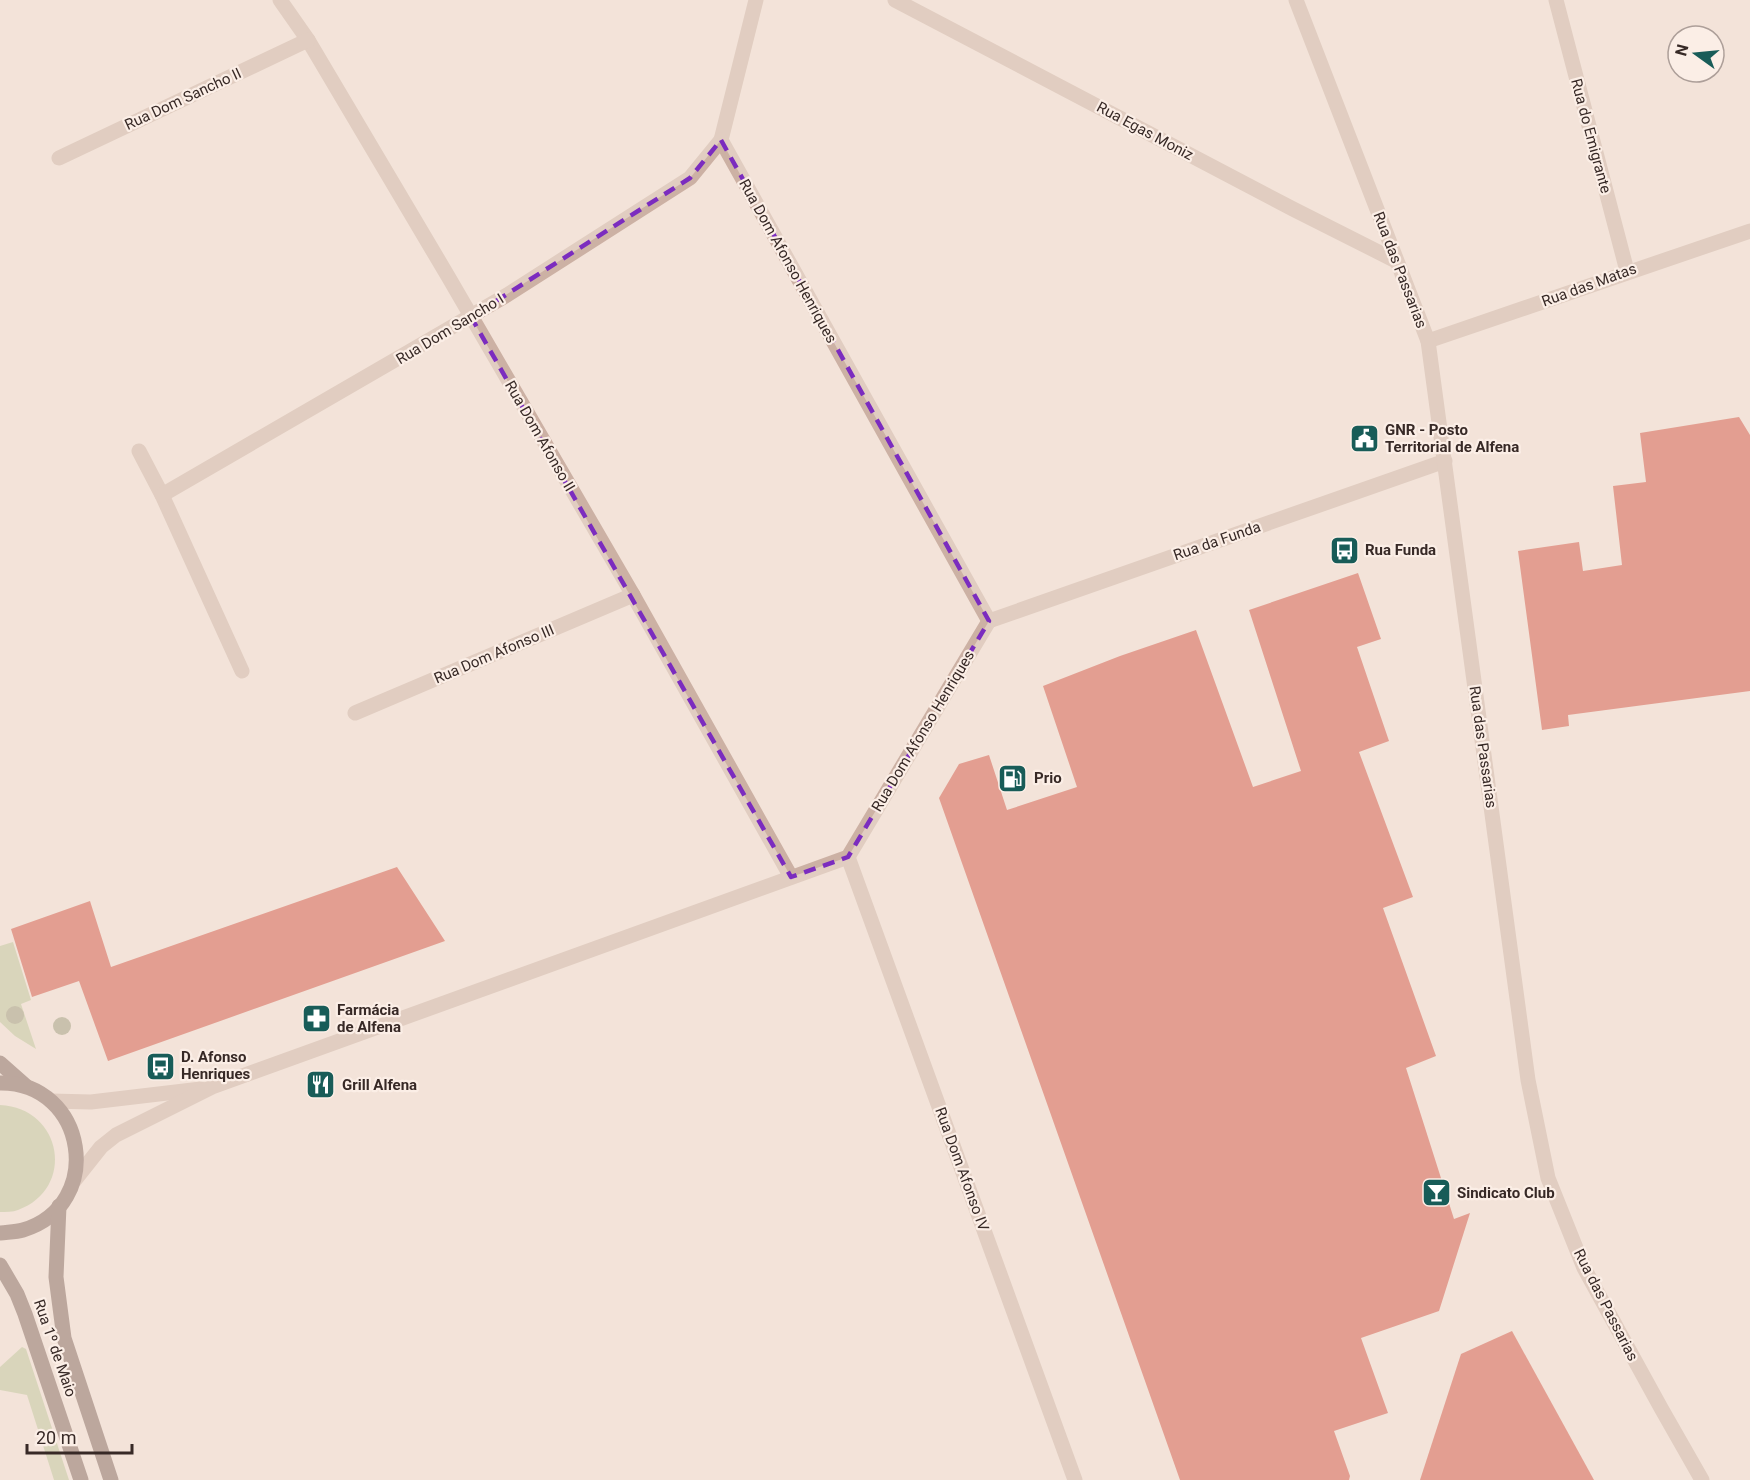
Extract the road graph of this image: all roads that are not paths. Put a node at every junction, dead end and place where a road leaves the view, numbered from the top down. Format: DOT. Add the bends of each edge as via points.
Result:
graph roads {
  1 [pos="280,0"];
  2 [pos="756,0"];
  3 [pos="895,0"];
  4 [pos="1296,0"];
  5 [pos="1556,0"];
  6 [pos="308,40"];
  7 [pos="721,140"];
  8 [pos="59,158"];
  9 [pos="1750,231"];
  10 [pos="1396,261"];
  11 [pos="1627,272"];
  12 [pos="471,317"];
  13 [pos="1428,341"];
  14 [pos="139,451"];
  15 [pos="1445,461"];
  16 [pos="162,495"];
  17 [pos="633,596"];
  18 [pos="989,621"];
  19 [pos="242,671"];
  20 [pos="355,713"];
  21 [pos="848,857"];
  22 [pos="791,877"];
  23 [pos="0,1063"];
  24 [pos="0,1083"];
  25 [pos="26,1086"];
  26 [pos="212,1087"];
  27 [pos="51,1101"];
  28 [pos="74,1181"];
  29 [pos="59,1206"];
  30 [pos="0,1233"];
  31 [pos="0,1265"];
  32 [pos="81,1480"];
  33 [pos="111,1480"];
  34 [pos="1076,1480"];
  35 [pos="1702,1480"];
  1 -- 6 [label="street, Rua Dom Afonso II"];
  2 -- 7 [label="street"];
  3 -- 10 [label="street, Rua Egas Moniz"];
  4 -- 10 [label="street, Rua das Passarias"];
  5 -- 11 [label="street, Rua do Emigrante"];
  6 -- 8 [label="street, Rua Dom Sancho II"];
  6 -- 12 [label="street, Rua Dom Afonso II"];
  7 -- 12 [label="street, Rua Dom Sancho I" via="690,178"];
  7 -- 18 [label="street, Rua Dom Afonso Henriques"];
  9 -- 11 [label="street, Rua das Matas"];
  10 -- 13 [label="street, Rua das Passarias"];
  11 -- 13 [label="street, Rua das Matas"];
  12 -- 16 [label="street, Rua Dom Sancho I"];
  12 -- 17 [label="street, Rua Dom Afonso II"];
  13 -- 15 [label="street, Rua das Passarias"];
  14 -- 16 [label="street"];
  15 -- 18 [label="street, Rua da Funda"];
  15 -- 35 [label="street, Rua das Passarias" via="1528,1080 1548,1178 1584,1268"];
  16 -- 19 [label="street"];
  17 -- 20 [label="street, Rua Dom Afonso III"];
  17 -- 22 [label="street, Rua Dom Afonso II"];
  18 -- 21 [label="street, Rua Dom Afonso Henriques"];
  21 -- 22 [label="street"];
  21 -- 34 [label="street, Rua Dom Afonso IV"];
  22 -- 26 [label="street"];
  23 -- 25 [label="main road"];
  24 -- 25 [label="main road"];
  25 -- 27 [label="main road"];
  26 -- 27 [label="street" via="101,1101"];
  26 -- 28 [label="street" via="101,1146"];
  27 -- 28 [label="main road" via="66,1117 75,1138 78,1160"];
  28 -- 29 [label="main road"];
  29 -- 30 [label="main road" via="42,1221 22,1230"];
  29 -- 33 [label="main road, Rua 1º de Maio" via="56,1277 64,1338"];
  31 -- 32 [label="main road, Rua 1º de Maio" via="25,1314"];
}
